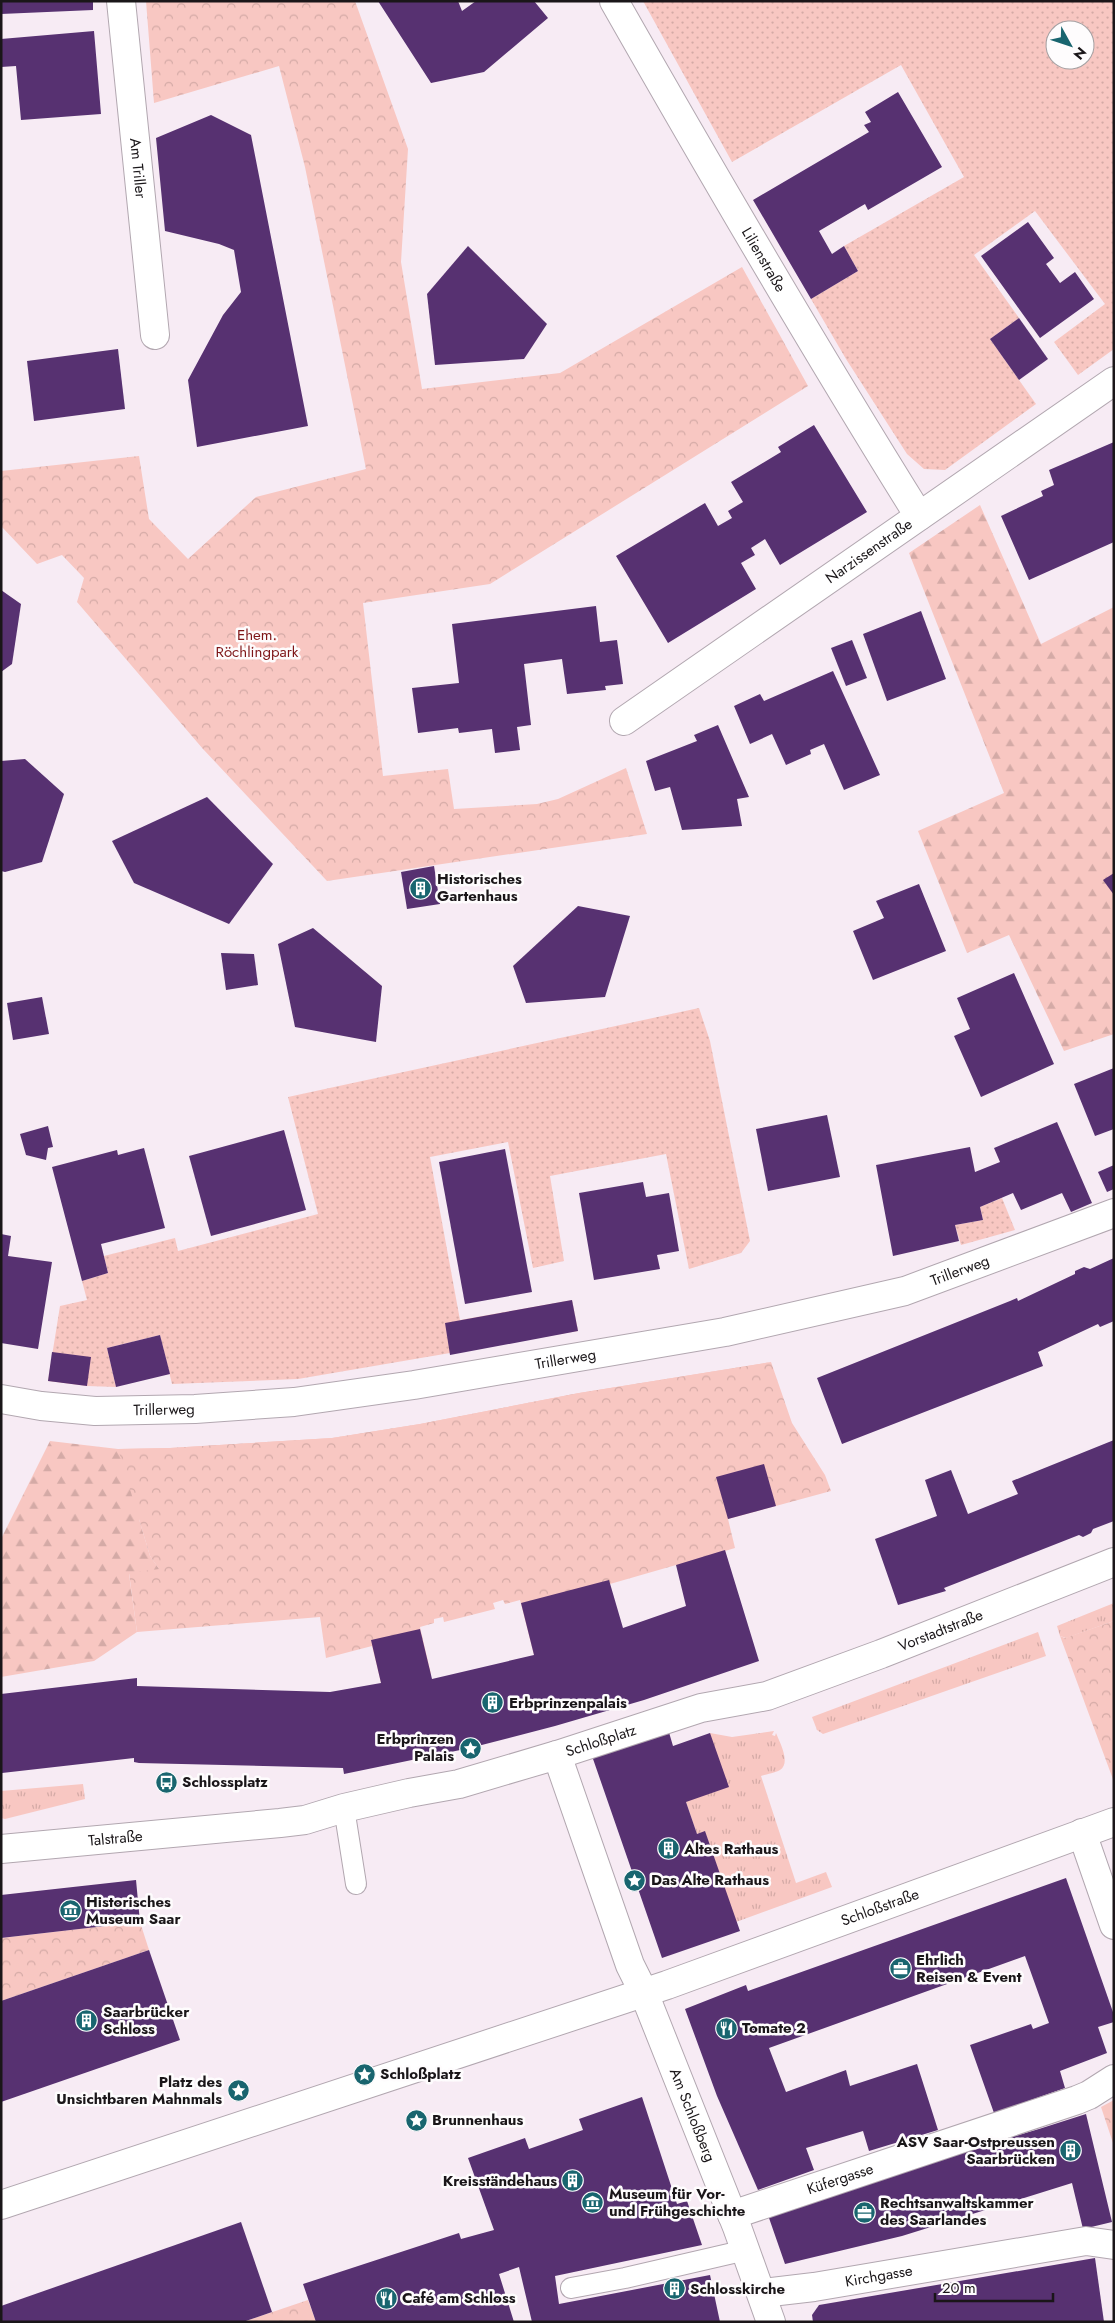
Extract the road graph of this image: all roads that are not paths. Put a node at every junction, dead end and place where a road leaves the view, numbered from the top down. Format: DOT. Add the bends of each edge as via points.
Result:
graph roads {
  1 [pos="121,1"];
  2 [pos="614,1"];
  3 [pos="155,335"];
  4 [pos="1114,381"];
  5 [pos="919,516"];
  6 [pos="624,721"];
  7 [pos="1114,1213"];
  8 [pos="1,1399"];
  9 [pos="1114,1562"];
  10 [pos="766,1696"];
  11 [pos="561,1766"];
  12 [pos="344,1808"];
  13 [pos="1101,1826"];
  14 [pos="230,1828"];
  15 [pos="1,1849"];
  16 [pos="356,1884"];
  17 [pos="1114,1925"];
  18 [pos="644,1993"];
  19 [pos="1114,2079"];
  20 [pos="1,2205"];
  21 [pos="732,2215"];
  22 [pos="1114,2245"];
  23 [pos="746,2250"];
  24 [pos="571,2288"];
  25 [pos="762,2293"];
  26 [pos="771,2322"];
  1 -- 3 [label="street, Am Triller"];
  2 -- 5 [label="street, Lilienstraße" via="799,322"];
  4 -- 5 [label="street, Narzissenstraße"];
  5 -- 6 [label="street, Narzissenstraße"];
  7 -- 8 [label="street, Trillerweg" via="905,1291 725,1332 414,1385 294,1402 195,1409 95,1411"];
  9 -- 10 [label="street, Vorstadtstraße"];
  10 -- 11 [label="street, Schloßplatz" via="701,1708"];
  11 -- 12 [label="street, Schloßplatz"];
  11 -- 18 [label="street, Schloßplatz" via="630,1965"];
  12 -- 14 [label="street, Schloßplatz" via="305,1820"];
  12 -- 16 [label="lane"];
  13 -- 17 [label="street"];
  13 -- 18 [label="street, Schloßstraße"];
  14 -- 15 [label="street, Talstraße"];
  18 -- 20 [label="street"];
  18 -- 21 [label="street, Am Schloßberg"];
  19 -- 21 [label="street, Küfergasse" via="1089,2096"];
  21 -- 23 [label="street, Am Schloßberg"];
  22 -- 25 [label="street, Kirchgasse" via="1086,2241"];
  23 -- 24 [label="lane"];
  23 -- 25 [label="street, Am Schloßberg"];
  25 -- 26 [label="street, Am Schloßberg"];
}
